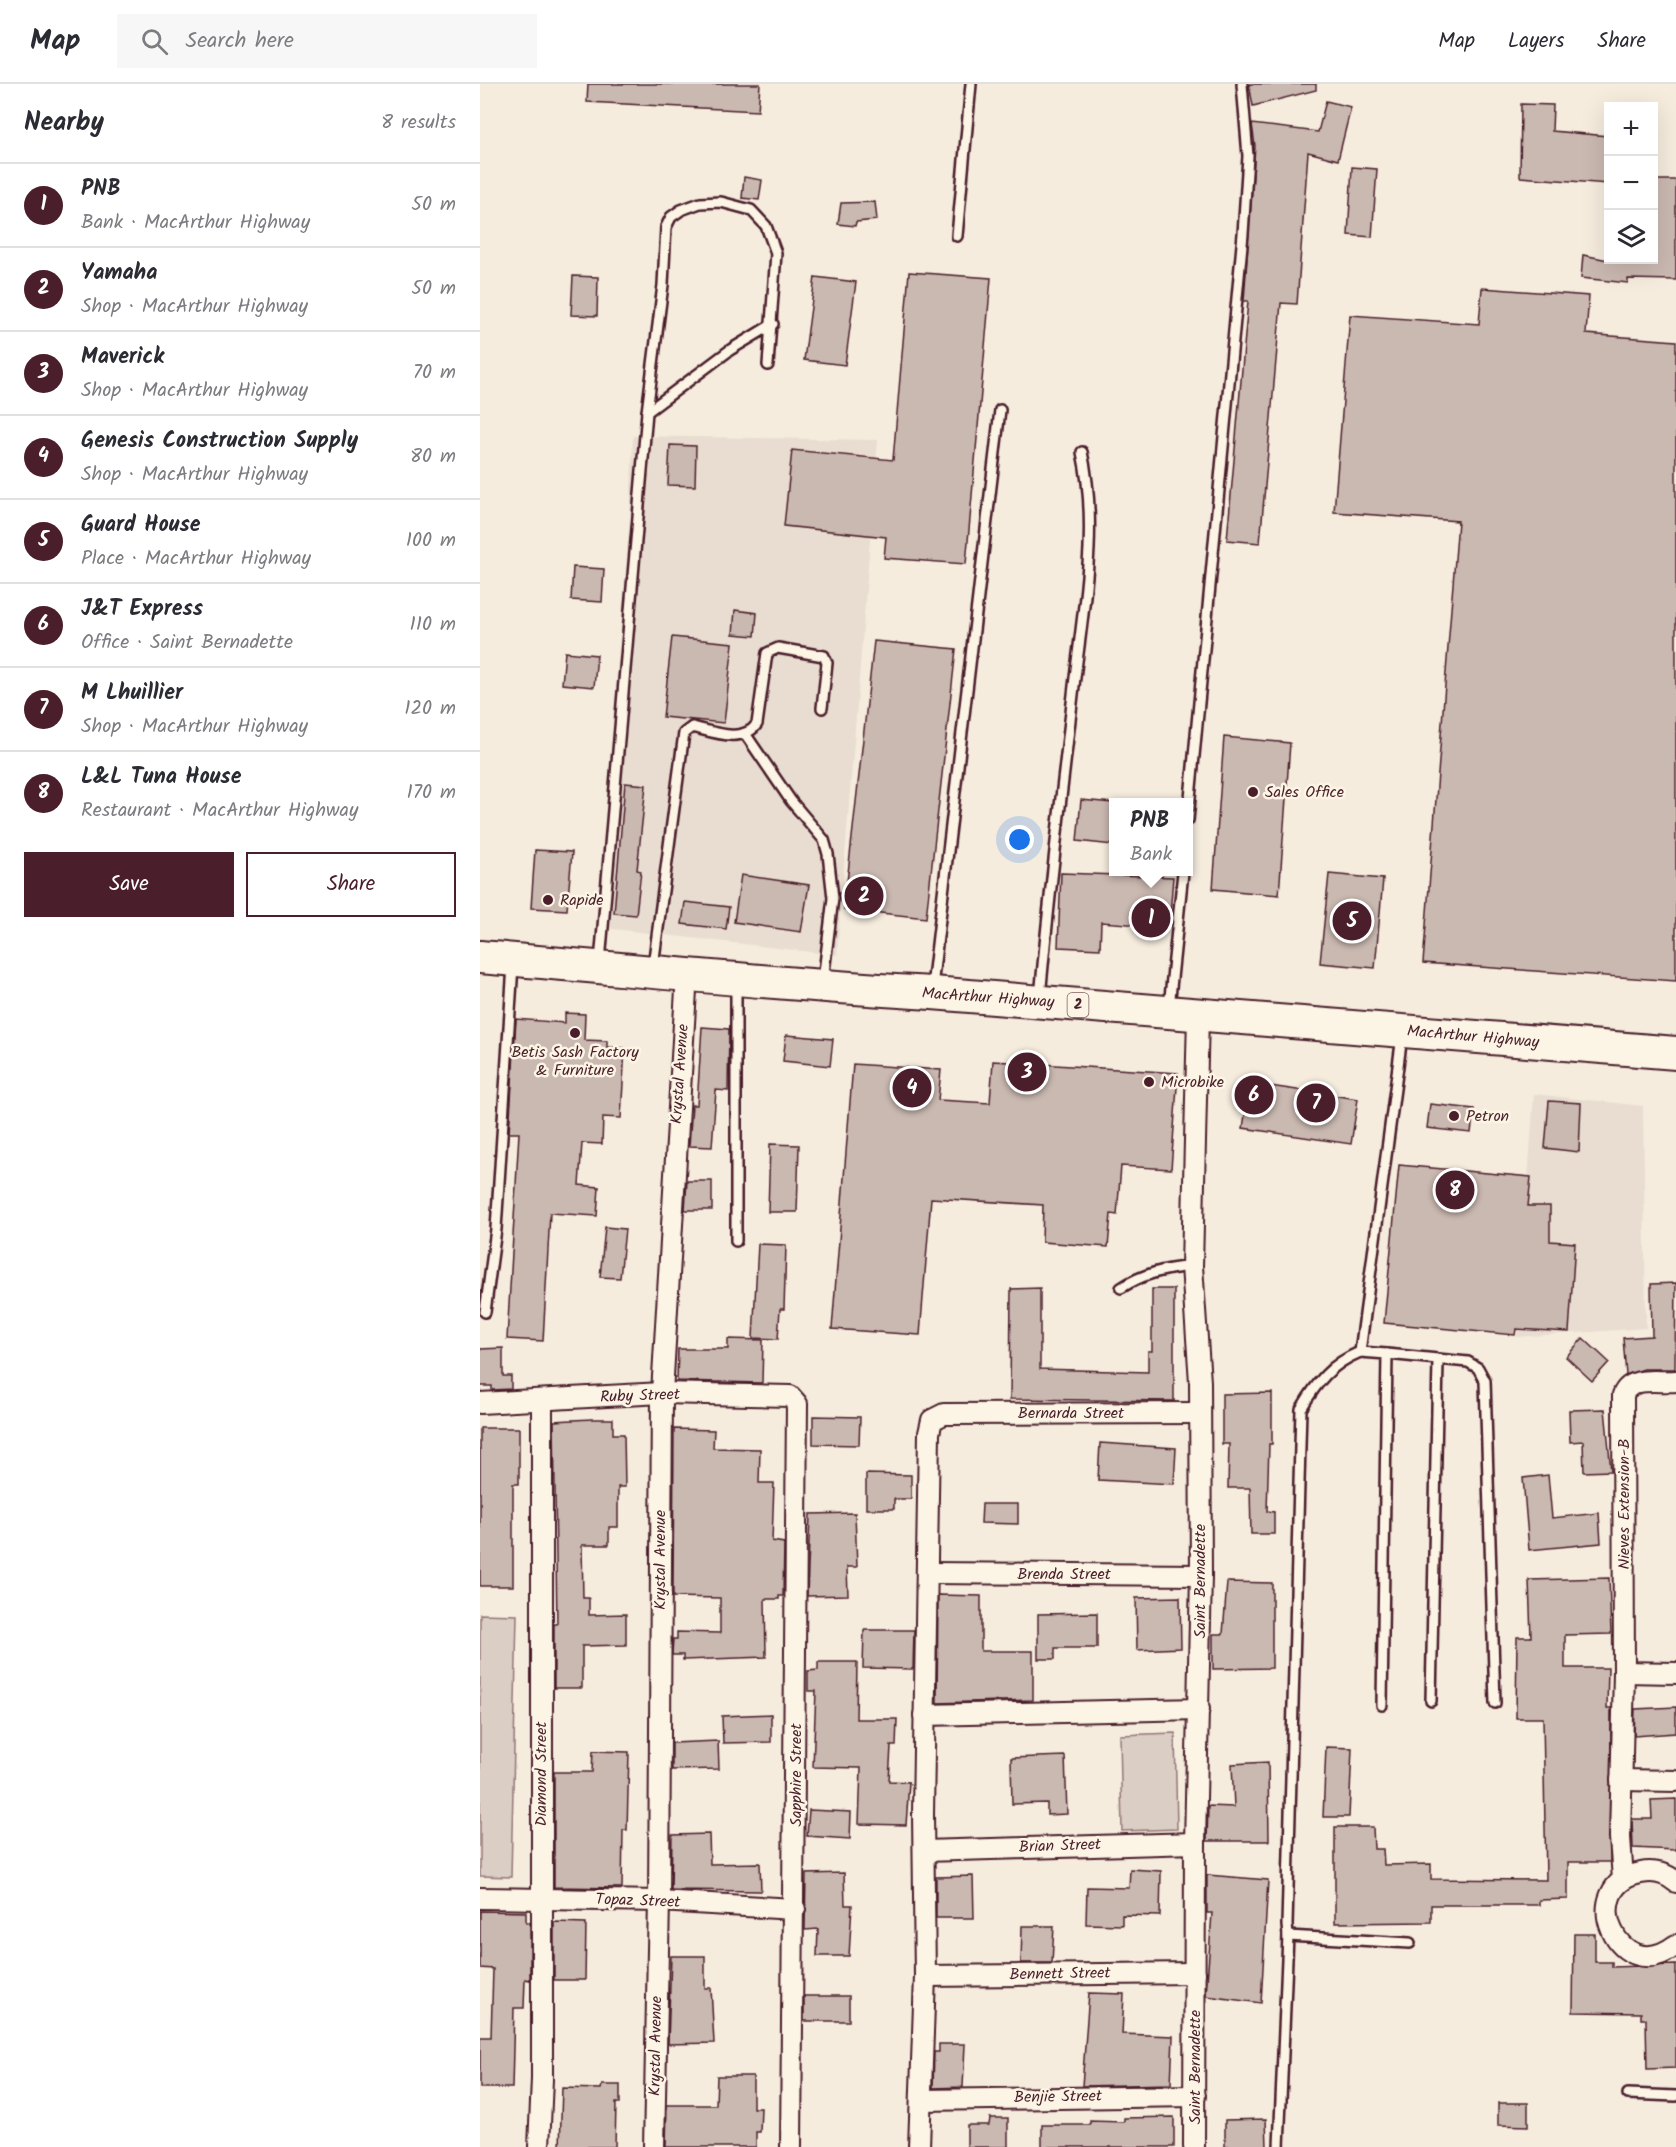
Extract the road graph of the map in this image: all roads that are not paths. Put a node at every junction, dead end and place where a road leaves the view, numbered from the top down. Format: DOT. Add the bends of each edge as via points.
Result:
graph roads {
  1 [pos="971,84"];
  2 [pos="1242,84"];
  3 [pos="957,236"];
  4 [pos="773,324"];
  5 [pos="768,365"];
  6 [pos="1000,410"];
  7 [pos="647,412"];
  8 [pos="1082,452"];
  9 [pos="822,708"];
  10 [pos="746,735"];
  11 [pos="1190,798"];
  12 [pos="1183,876"];
  13 [pos="480,957"];
  14 [pos="513,959"];
  15 [pos="600,965"];
  16 [pos="653,970"];
  17 [pos="687,973"];
  18 [pos="736,977"];
  19 [pos="822,987"];
  20 [pos="932,993"];
  21 [pos="1040,1002"];
  22 [pos="1183,1013"];
  23 [pos="1402,1031"];
  24 [pos="1676,1053"];
  25 [pos="736,1241"];
  26 [pos="1192,1266"];
  27 [pos="1121,1288"];
  28 [pos="485,1312"];
  29 [pos="1360,1352"];
  30 [pos="1387,1354"];
  31 [pos="1438,1361"];
  32 [pos="1676,1382"];
  33 [pos="662,1394"];
  34 [pos="542,1401"];
  35 [pos="480,1403"];
  36 [pos="797,1404"];
  37 [pos="1198,1413"];
  38 [pos="927,1573"];
  39 [pos="1201,1575"];
  40 [pos="1624,1672"];
  41 [pos="1676,1673"];
  42 [pos="1431,1701"];
  43 [pos="1495,1702"];
  44 [pos="1382,1706"];
  45 [pos="1199,1709"];
  46 [pos="924,1715"];
  47 [pos="1620,1780"];
  48 [pos="1676,1781"];
  49 [pos="1195,1843"];
  50 [pos="924,1851"];
  51 [pos="1623,1880"];
  52 [pos="1676,1882"];
  53 [pos="480,1898"];
  54 [pos="540,1900"];
  55 [pos="659,1901"];
  56 [pos="795,1909"];
  57 [pos="1288,1936"];
  58 [pos="1410,1943"];
  59 [pos="1676,1945"];
  60 [pos="1195,1973"];
  61 [pos="925,1976"];
  62 [pos="1628,2094"];
  63 [pos="1195,2096"];
  64 [pos="1676,2096"];
  65 [pos="921,2100"];
  66 [pos="539,2147"];
  67 [pos="654,2147"];
  68 [pos="791,2147"];
  69 [pos="919,2147"];
  70 [pos="1194,2147"];
  71 [pos="1279,2147"];
  1 -- 3 [label="lane"];
  2 -- 11 [label="lane" via="1248,156 1243,234"];
  4 -- 5 [label="lane"];
  4 -- 7 [label="lane" via="730,350"];
  4 -- 7 [label="lane" via="776,253 766,226 751,210 721,202 700,203 681,210 666,227"];
  6 -- 20 [label="lane"];
  7 -- 15 [label="lane"];
  8 -- 21 [label="lane" via="1089,484 1090,545"];
  9 -- 10 [label="lane" via="827,663 824,656 778,648 767,653 757,724"];
  10 -- 16 [label="lane" via="692,727 684,733"];
  10 -- 19 [label="lane" via="791,801 824,840 833,898"];
  12 -- 22 [label="lane"];
  13 -- 14 [label="highway, MacArthur Highway / 2"];
  14 -- 15 [label="highway, MacArthur Highway / 2"];
  14 -- 28 [label="lane" via="496,1229"];
  15 -- 16 [label="highway, MacArthur Highway / 2"];
  16 -- 17 [label="highway, MacArthur Highway / 2"];
  17 -- 18 [label="highway, MacArthur Highway / 2"];
  17 -- 33 [label="street, Krystal Avenue"];
  18 -- 19 [label="highway, MacArthur Highway / 2"];
  18 -- 25 [label="lane"];
  19 -- 20 [label="highway, MacArthur Highway / 2"];
  20 -- 21 [label="highway, MacArthur Highway / 2"];
  21 -- 22 [label="highway, MacArthur Highway / 2"];
  22 -- 23 [label="highway, MacArthur Highway / 2"];
  22 -- 26 [label="street, Saint Bernadette"];
  23 -- 24 [label="highway, MacArthur Highway / 2"];
  23 -- 29 [label="lane"];
  26 -- 27 [label="lane" via="1141,1275"];
  26 -- 37 [label="street, Saint Bernadette" via="1200,1382"];
  29 -- 30 [label="lane"];
  29 -- 57 [label="lane" via="1326,1372 1301,1409"];
  30 -- 31 [label="lane"];
  30 -- 44 [label="lane"];
  31 -- 42 [label="lane"];
  31 -- 43 [label="lane" via="1468,1362 1478,1368 1485,1381"];
  32 -- 40 [label="street, Nieves Extension-B" via="1634,1382 1623,1395"];
  33 -- 34 [label="street, Ruby Street"];
  33 -- 36 [label="street, Ruby Street" via="790,1396"];
  33 -- 55 [label="street, Krystal Avenue"];
  34 -- 35 [label="street, Ruby Street"];
  34 -- 54 [label="street, Diamond Street"];
  36 -- 56 [label="street, Sapphire Street"];
  37 -- 38 [label="street, Bernarda Street" via="944,1414 932,1420"];
  37 -- 39 [label="street, Saint Bernadette"];
  38 -- 39 [label="street, Brenda Street"];
  38 -- 46 [label="street"];
  39 -- 45 [label="street, Saint Bernadette"];
  40 -- 41 [label="street"];
  40 -- 47 [label="street, Nieves Extension-B"];
  45 -- 46 [label="street"];
  45 -- 49 [label="street, Saint Bernadette"];
  46 -- 50 [label="street"];
  47 -- 48 [label="street"];
  47 -- 51 [label="street, Nieves Extension-B"];
  49 -- 50 [label="street, Brian Street"];
  49 -- 60 [label="street, Saint Bernadette"];
  50 -- 61 [label="street"];
  51 -- 52 [label="street" via="1648,1872 1661,1873"];
  51 -- 59 [label="street" via="1608,1903 1610,1930 1618,1942 1641,1955 1655,1955"];
  53 -- 54 [label="street, Topaz Street"];
  54 -- 55 [label="street, Topaz Street"];
  54 -- 66 [label="street, Diamond Street"];
  55 -- 56 [label="street, Topaz Street"];
  55 -- 67 [label="street, Krystal Avenue"];
  56 -- 68 [label="street, Sapphire Street"];
  57 -- 58 [label="lane"];
  57 -- 71 [label="lane"];
  60 -- 61 [label="street, Bennett Street"];
  60 -- 63 [label="street, Saint Bernadette"];
  61 -- 65 [label="street"];
  62 -- 64 [label="lane"];
  63 -- 65 [label="street, Benjie Street"];
  63 -- 70 [label="street, Saint Bernadette"];
  65 -- 69 [label="street"];
}
